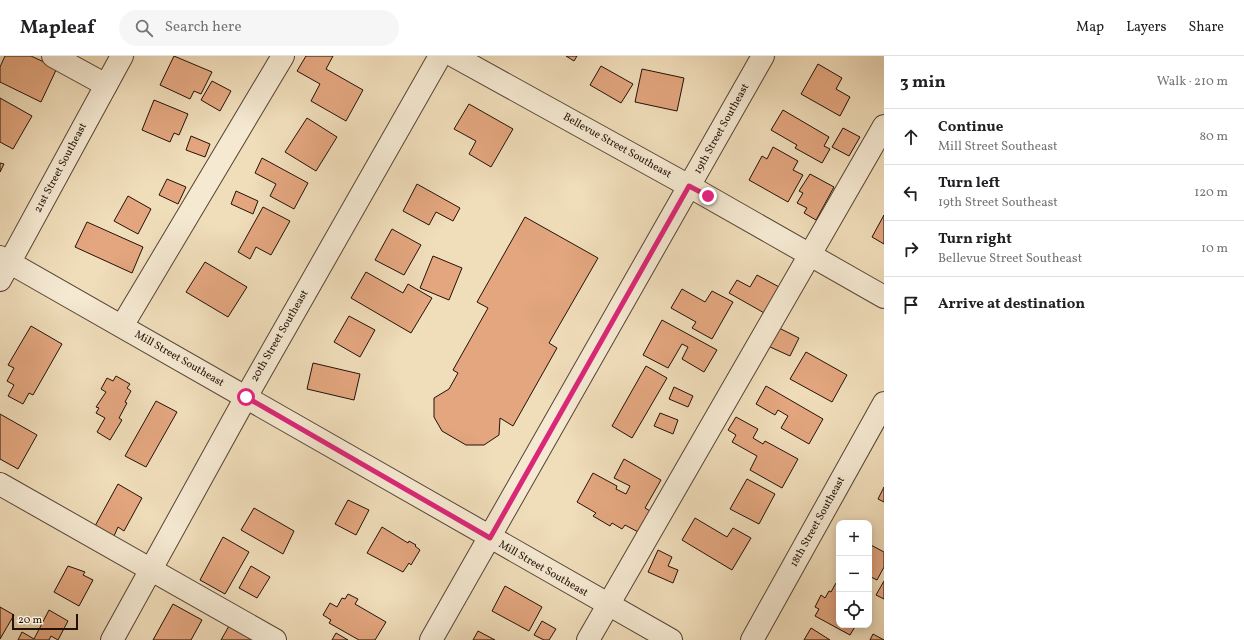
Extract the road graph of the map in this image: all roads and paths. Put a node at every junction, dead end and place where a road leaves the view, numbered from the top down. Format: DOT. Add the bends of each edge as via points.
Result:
graph roads {
  1 [pos="53,56"];
  2 [pos="122,56"];
  3 [pos="283,56"];
  4 [pos="440,56"];
  5 [pos="454,56"];
  6 [pos="763,56"];
  7 [pos="106,86"];
  8 [pos="884,126"];
  9 [pos="689,186"];
  10 [pos="811,255"];
  11 [pos="3,267"];
  12 [pos="884,297"];
  13 [pos="122,326"];
  14 [pos="246,397"];
  15 [pos="884,403"];
  16 [pos="0,484"];
  17 [pos="490,538"];
  18 [pos="152,570"];
  19 [pos="608,606"];
  20 [pos="112,640"];
  21 [pos="275,640"];
  22 [pos="431,640"];
  23 [pos="588,640"];
  24 [pos="671,640"];
  25 [pos="752,640"];
  1 -- 7 [label="street"];
  2 -- 7 [label="street, 21st Street Southeast"];
  3 -- 13 [label="street"];
  4 -- 14 [label="street, 20th Street Southeast"];
  5 -- 9 [label="street, Bellevue Street Southeast"];
  6 -- 9 [label="street, 19th Street Southeast"];
  7 -- 11 [label="street, 21st Street Southeast"];
  8 -- 10 [label="street"];
  9 -- 10 [label="street, Bellevue Street Southeast"];
  9 -- 17 [label="street, 19th Street Southeast"];
  10 -- 12 [label="street, Bellevue Street Southeast"];
  10 -- 19 [label="street"];
  11 -- 13 [label="street, Mill Street Southeast"];
  13 -- 14 [label="street, Mill Street Southeast"];
  14 -- 17 [label="street, Mill Street Southeast"];
  14 -- 18 [label="street, 20th Street Southeast"];
  15 -- 25 [label="street, 18th Street Southeast"];
  16 -- 18 [label="street"];
  17 -- 19 [label="street, Mill Street Southeast"];
  17 -- 22 [label="street, 19th Street Southeast"];
  18 -- 20 [label="street, 20th Street Southeast"];
  18 -- 21 [label="street"];
  19 -- 23 [label="street"];
  19 -- 24 [label="street, Mill Street Southeast"];
}
